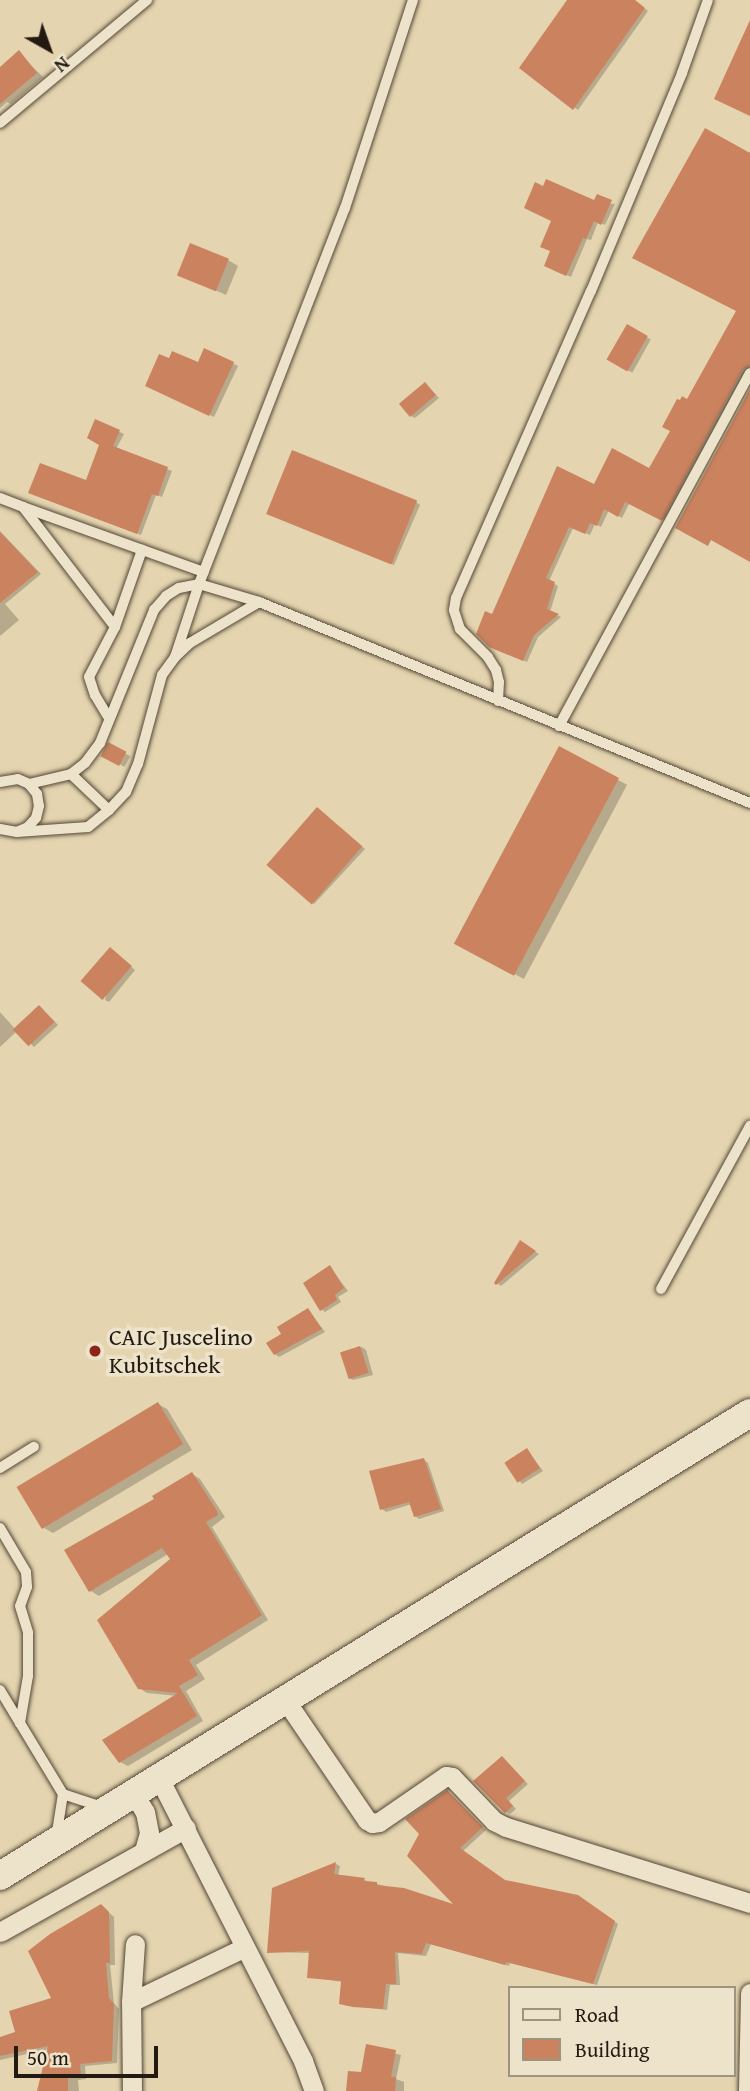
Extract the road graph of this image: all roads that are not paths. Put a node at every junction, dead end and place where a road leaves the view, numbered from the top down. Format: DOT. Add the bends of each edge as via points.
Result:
graph roads {
  1 [pos="147,0"];
  2 [pos="413,0"];
  3 [pos="708,0"];
  4 [pos="0,123"];
  5 [pos="750,373"];
  6 [pos="0,498"];
  7 [pos="23,507"];
  8 [pos="142,550"];
  9 [pos="204,572"];
  10 [pos="199,584"];
  11 [pos="259,602"];
  12 [pos="116,627"];
  13 [pos="175,657"];
  14 [pos="498,701"];
  15 [pos="108,717"];
  16 [pos="559,726"];
  17 [pos="72,774"];
  18 [pos="0,782"];
  19 [pos="29,784"];
  20 [pos="750,803"];
  21 [pos="109,810"];
  22 [pos="0,829"];
  23 [pos="17,832"];
  24 [pos="750,1126"];
  25 [pos="661,1289"];
  26 [pos="750,1413"];
  27 [pos="34,1447"];
  28 [pos="0,1468"];
  29 [pos="0,1528"];
  30 [pos="0,1690"];
  31 [pos="286,1701"];
  32 [pos="20,1723"];
  33 [pos="159,1777"];
  34 [pos="63,1794"];
  35 [pos="134,1794"];
  36 [pos="110,1809"];
  37 [pos="186,1828"];
  38 [pos="52,1844"];
  39 [pos="144,1850"];
  40 [pos="0,1875"];
  41 [pos="750,1903"];
  42 [pos="0,1932"];
  43 [pos="135,1944"];
  44 [pos="243,1948"];
  45 [pos="750,1993"];
  46 [pos="131,2002"];
  47 [pos="132,2091"];
  48 [pos="314,2091"];
  49 [pos="748,2091"];
  1 -- 4 [label="lane"];
  2 -- 9 [label="lane" via="345,208"];
  3 -- 14 [label="lane" via="597,278 456,598 454,610 460,629 496,670"];
  5 -- 16 [label="lane"];
  6 -- 7 [label="lane"];
  7 -- 8 [label="lane"];
  7 -- 12 [label="lane"];
  8 -- 9 [label="lane"];
  8 -- 12 [label="lane"];
  9 -- 10 [label="lane"];
  10 -- 11 [label="lane"];
  10 -- 13 [label="lane"];
  10 -- 15 [label="lane" via="166,596 154,610"];
  11 -- 13 [label="lane"];
  11 -- 14 [label="lane"];
  12 -- 15 [label="lane" via="89,677"];
  13 -- 21 [label="lane" via="162,675 127,792"];
  14 -- 16 [label="lane"];
  15 -- 17 [label="lane" via="100,743"];
  16 -- 20 [label="lane"];
  17 -- 19 [label="lane"];
  17 -- 21 [label="lane"];
  18 -- 19 [label="lane" via="18,779"];
  19 -- 23 [label="lane" via="37,794 36,818"];
  21 -- 23 [label="lane" via="89,827"];
  22 -- 23 [label="lane"];
  24 -- 25 [label="lane"];
  26 -- 31 [label="street"];
  27 -- 28 [label="lane"];
  29 -- 32 [label="lane" via="26,1572 27,1587 20,1606 28,1633 28,1676"];
  30 -- 32 [label="lane"];
  31 -- 33 [label="street"];
  31 -- 41 [label="street" via="372,1823 446,1776 453,1777 494,1821 506,1827"];
  32 -- 34 [label="lane"];
  33 -- 35 [label="street"];
  33 -- 37 [label="street"];
  34 -- 36 [label="lane"];
  34 -- 38 [label="lane"];
  35 -- 36 [label="street"];
  35 -- 39 [label="street" via="145,1812 149,1833"];
  36 -- 38 [label="street"];
  37 -- 39 [label="street"];
  37 -- 44 [label="street"];
  38 -- 40 [label="street"];
  39 -- 42 [label="street"];
  43 -- 46 [label="street"];
  44 -- 46 [label="street"];
  44 -- 48 [label="street"];
  45 -- 49 [label="street"];
  46 -- 47 [label="street"];
}
